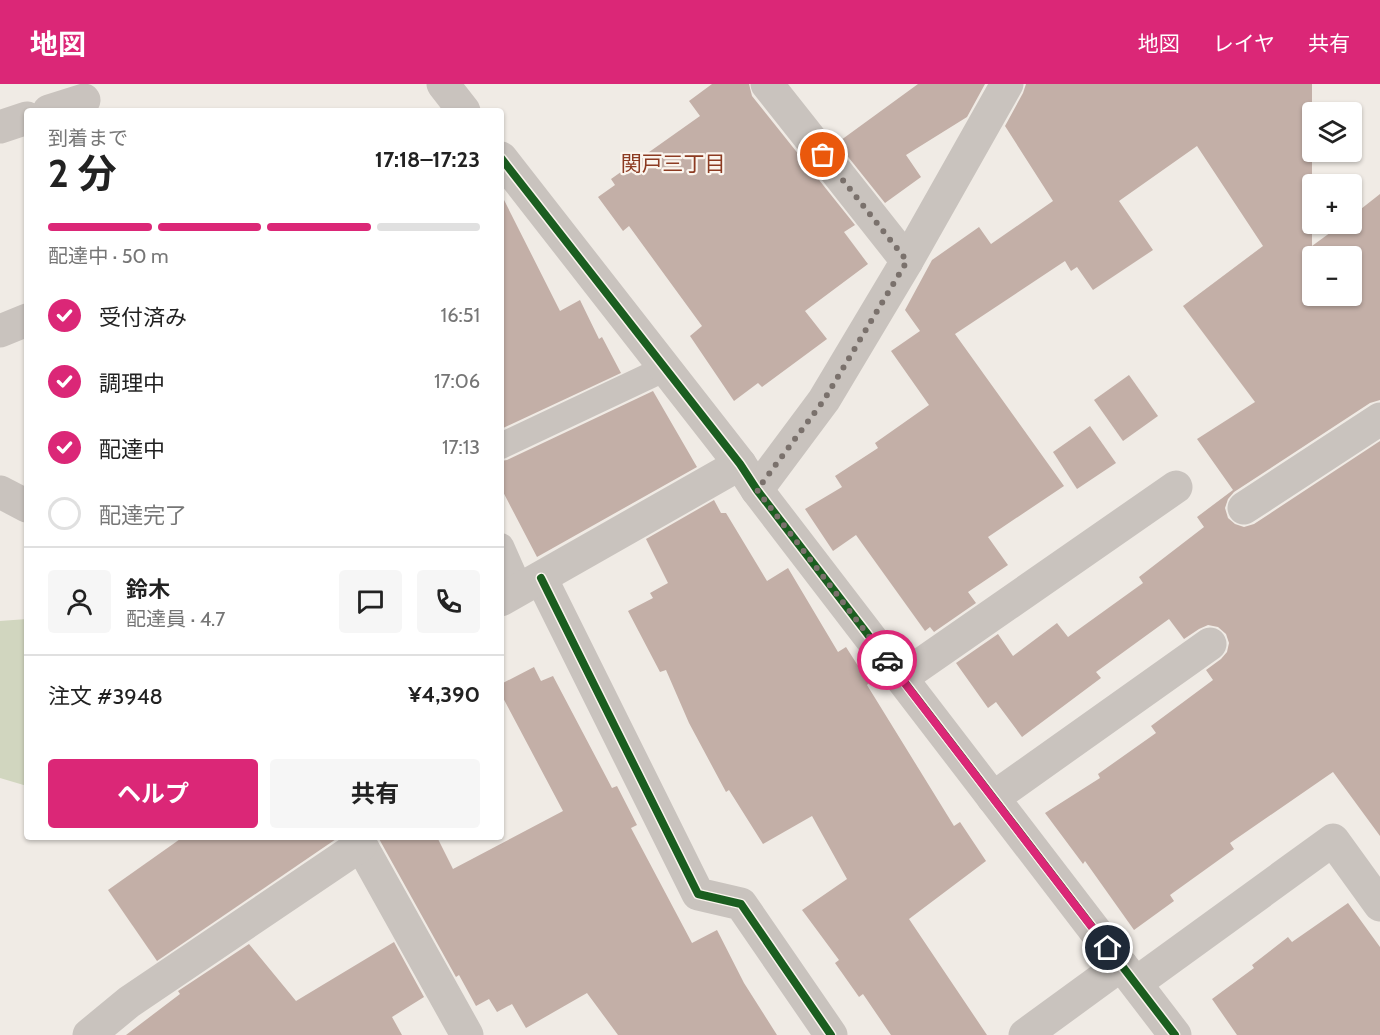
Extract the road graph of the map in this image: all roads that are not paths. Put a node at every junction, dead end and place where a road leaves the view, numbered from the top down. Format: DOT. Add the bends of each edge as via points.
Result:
graph roads {
  1 [pos="767,84"];
  2 [pos="1007,84"];
  3 [pos="84,100"];
  4 [pos="59,108"];
  5 [pos="24,119"];
  6 [pos="0,127"];
  7 [pos="504,162"];
  8 [pos="907,261"];
  9 [pos="24,321"];
  10 [pos="0,331"];
  11 [pos="666,368"];
  12 [pos="1380,419"];
  13 [pos="504,445"];
  14 [pos="748,477"];
  15 [pos="1176,487"];
  16 [pos="0,492"];
  17 [pos="24,504"];
  18 [pos="1244,508"];
  19 [pos="504,552"];
  20 [pos="521,589"];
  21 [pos="1210,644"];
  22 [pos="901,678"];
  23 [pos="993,798"];
  24 [pos="360,841"];
  25 [pos="1380,904"];
  26 [pos="1129,974"];
  27 [pos="89,1035"];
  28 [pos="467,1035"];
  29 [pos="831,1035"];
  30 [pos="1025,1035"];
  31 [pos="1175,1035"];
  1 -- 8 [label="street"];
  2 -- 8 [label="street"];
  3 -- 4 [label="street"];
  5 -- 6 [label="street"];
  7 -- 11 [label="street"];
  8 -- 14 [label="street" via="824,400"];
  9 -- 10 [label="street"];
  11 -- 13 [label="lane"];
  11 -- 14 [label="street"];
  12 -- 18 [label="street"];
  14 -- 20 [label="street"];
  14 -- 22 [label="street"];
  15 -- 22 [label="street"];
  16 -- 17 [label="street"];
  19 -- 20 [label="lane"];
  20 -- 29 [label="street" via="698,894 741,904"];
  21 -- 23 [label="street"];
  22 -- 23 [label="street"];
  23 -- 26 [label="street"];
  24 -- 27 [label="street" via="129,1002"];
  24 -- 28 [label="street"];
  25 -- 26 [label="street" via="1333,840"];
  26 -- 30 [label="street"];
  26 -- 31 [label="street"];
}
